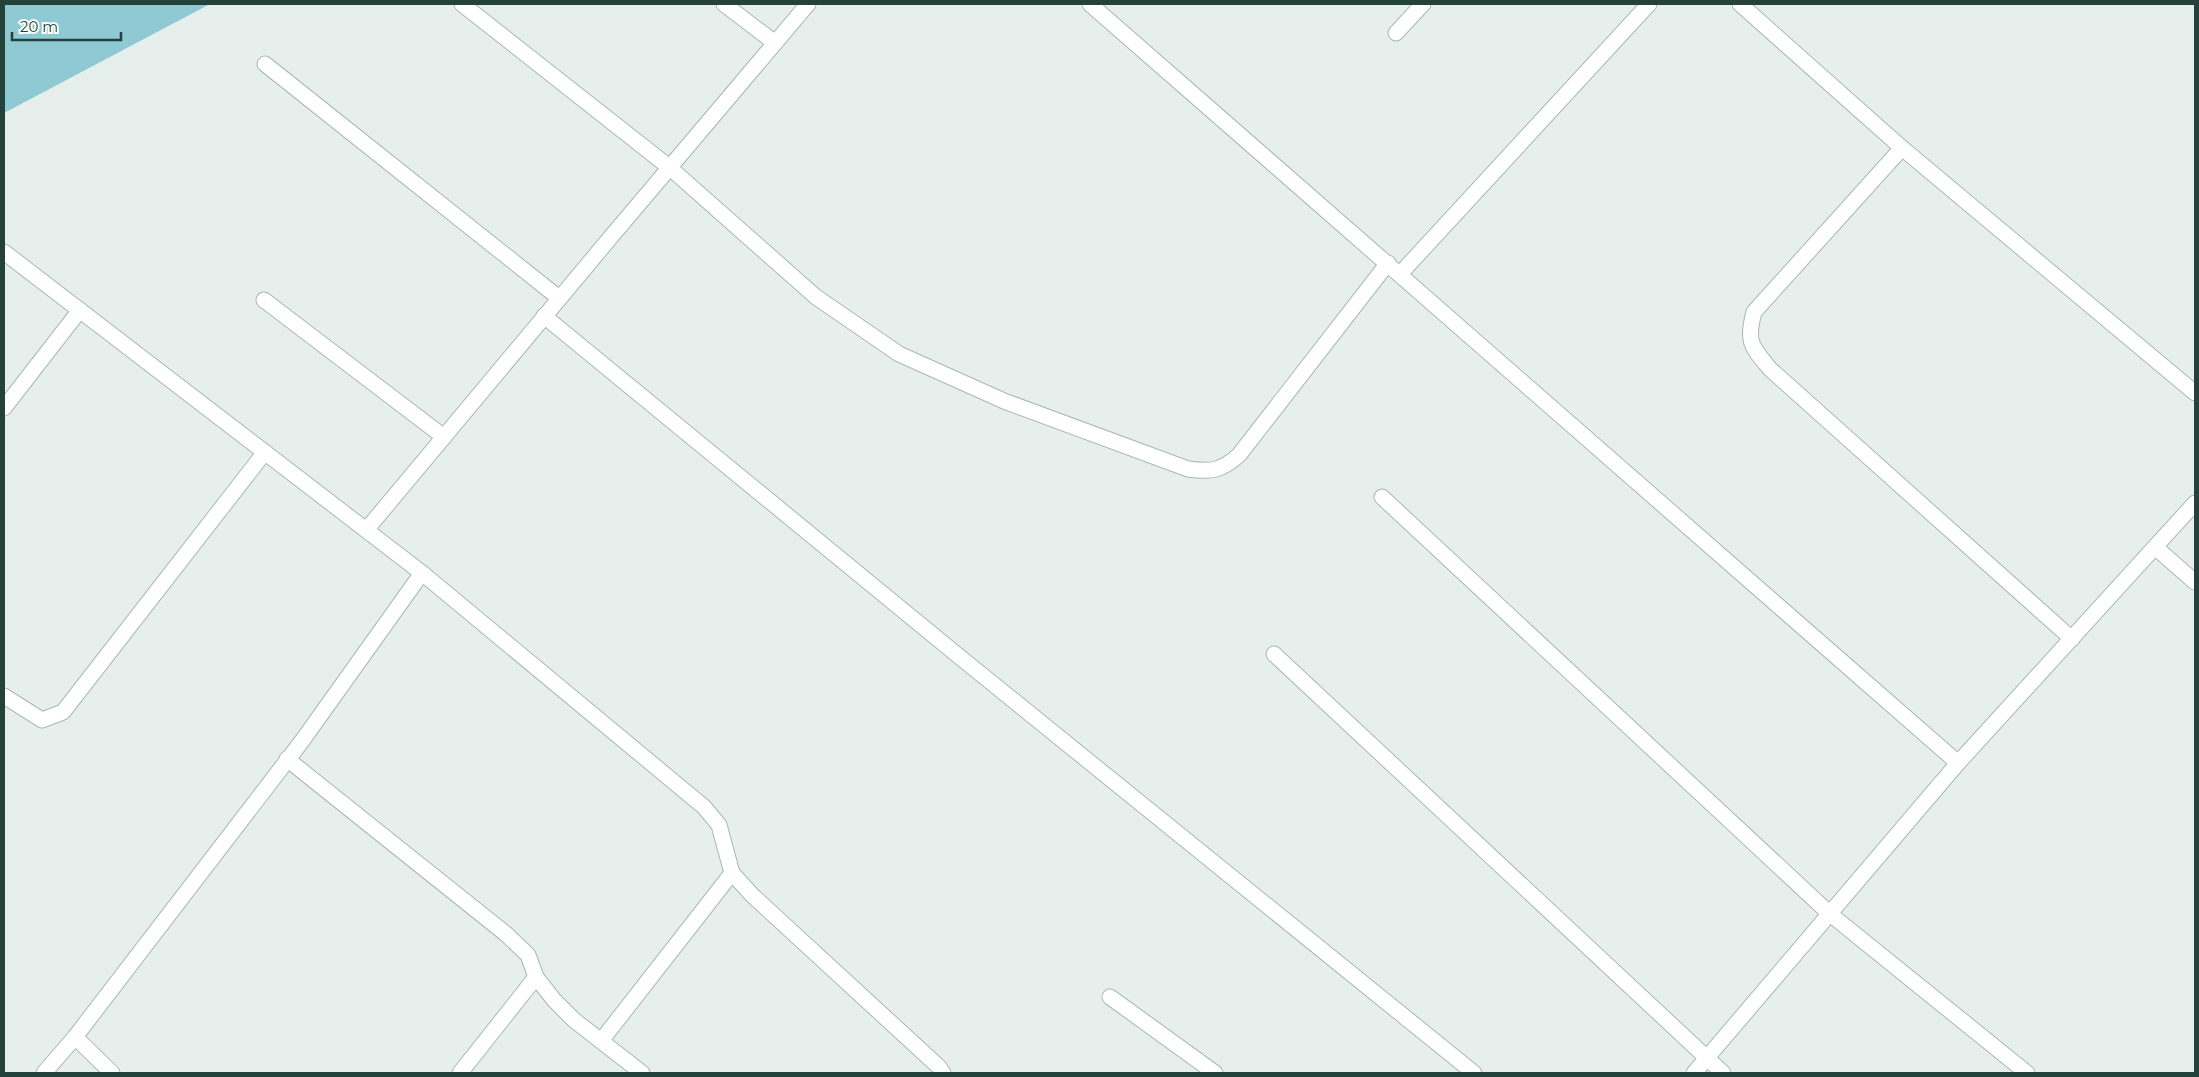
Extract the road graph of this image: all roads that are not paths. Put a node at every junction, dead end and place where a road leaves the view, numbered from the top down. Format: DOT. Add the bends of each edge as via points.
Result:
graph roads {
  1 [pos="462,4"];
  2 [pos="724,4"];
  3 [pos="808,4"];
  4 [pos="1090,4"];
  5 [pos="1422,4"];
  6 [pos="1649,4"];
  7 [pos="1740,4"];
  8 [pos="1396,33"];
  9 [pos="775,43"];
  10 [pos="265,64"];
  11 [pos="1902,148"];
  12 [pos="669,167"];
  13 [pos="4,252"];
  14 [pos="1388,263"];
  15 [pos="1400,274"];
  16 [pos="560,298"];
  17 [pos="264,300"];
  18 [pos="80,310"];
  19 [pos="544,316"];
  20 [pos="2195,393"];
  21 [pos="4,408"];
  22 [pos="444,437"];
  23 [pos="265,452"];
  24 [pos="1382,497"];
  25 [pos="2195,503"];
  26 [pos="367,530"];
  27 [pos="2155,547"];
  28 [pos="422,572"];
  29 [pos="2195,582"];
  30 [pos="2072,639"];
  31 [pos="1274,654"];
  32 [pos="4,696"];
  33 [pos="288,759"];
  34 [pos="1958,763"];
  35 [pos="732,873"];
  36 [pos="1830,914"];
  37 [pos="536,976"];
  38 [pos="1110,997"];
  39 [pos="75,1037"];
  40 [pos="601,1041"];
  41 [pos="1706,1058"];
  42 [pos="44,1073"];
  43 [pos="112,1073"];
  44 [pos="460,1073"];
  45 [pos="641,1073"];
  46 [pos="943,1073"];
  47 [pos="1215,1073"];
  48 [pos="1474,1073"];
  49 [pos="1694,1073"];
  50 [pos="1723,1073"];
  51 [pos="2026,1073"];
  1 -- 12 [label="street"];
  2 -- 9 [label="street"];
  3 -- 9 [label="street"];
  4 -- 14 [label="street"];
  5 -- 8 [label="street"];
  6 -- 15 [label="street"];
  7 -- 11 [label="street"];
  9 -- 12 [label="street"];
  10 -- 16 [label="street"];
  11 -- 20 [label="street"];
  11 -- 30 [label="street" via="1754,312 1749,332 1754,350 1770,369"];
  12 -- 14 [label="street" via="816,297 899,354 1004,401 1195,470 1209,472 1226,466 1239,455"];
  12 -- 16 [label="street"];
  13 -- 18 [label="street"];
  14 -- 15 [label="street"];
  15 -- 34 [label="street"];
  16 -- 19 [label="street"];
  17 -- 22 [label="street"];
  18 -- 21 [label="street"];
  18 -- 23 [label="street"];
  19 -- 22 [label="street"];
  19 -- 48 [label="street"];
  22 -- 26 [label="street"];
  23 -- 26 [label="street"];
  23 -- 32 [label="street" via="63,712 42,720"];
  24 -- 36 [label="street"];
  25 -- 27 [label="street"];
  26 -- 28 [label="street"];
  27 -- 29 [label="street"];
  27 -- 30 [label="street"];
  28 -- 33 [label="street"];
  28 -- 35 [label="street" via="704,807 719,825"];
  30 -- 34 [label="street"];
  31 -- 41 [label="street"];
  33 -- 37 [label="street" via="506,934 528,955"];
  33 -- 39 [label="street"];
  34 -- 36 [label="street"];
  35 -- 40 [label="street"];
  35 -- 46 [label="street"];
  36 -- 41 [label="street"];
  36 -- 51 [label="street"];
  37 -- 40 [label="street" via="554,1000"];
  37 -- 44 [label="street"];
  38 -- 47 [label="street"];
  39 -- 42 [label="street"];
  39 -- 43 [label="street"];
  40 -- 45 [label="street"];
  41 -- 49 [label="street"];
  41 -- 50 [label="street"];
}
